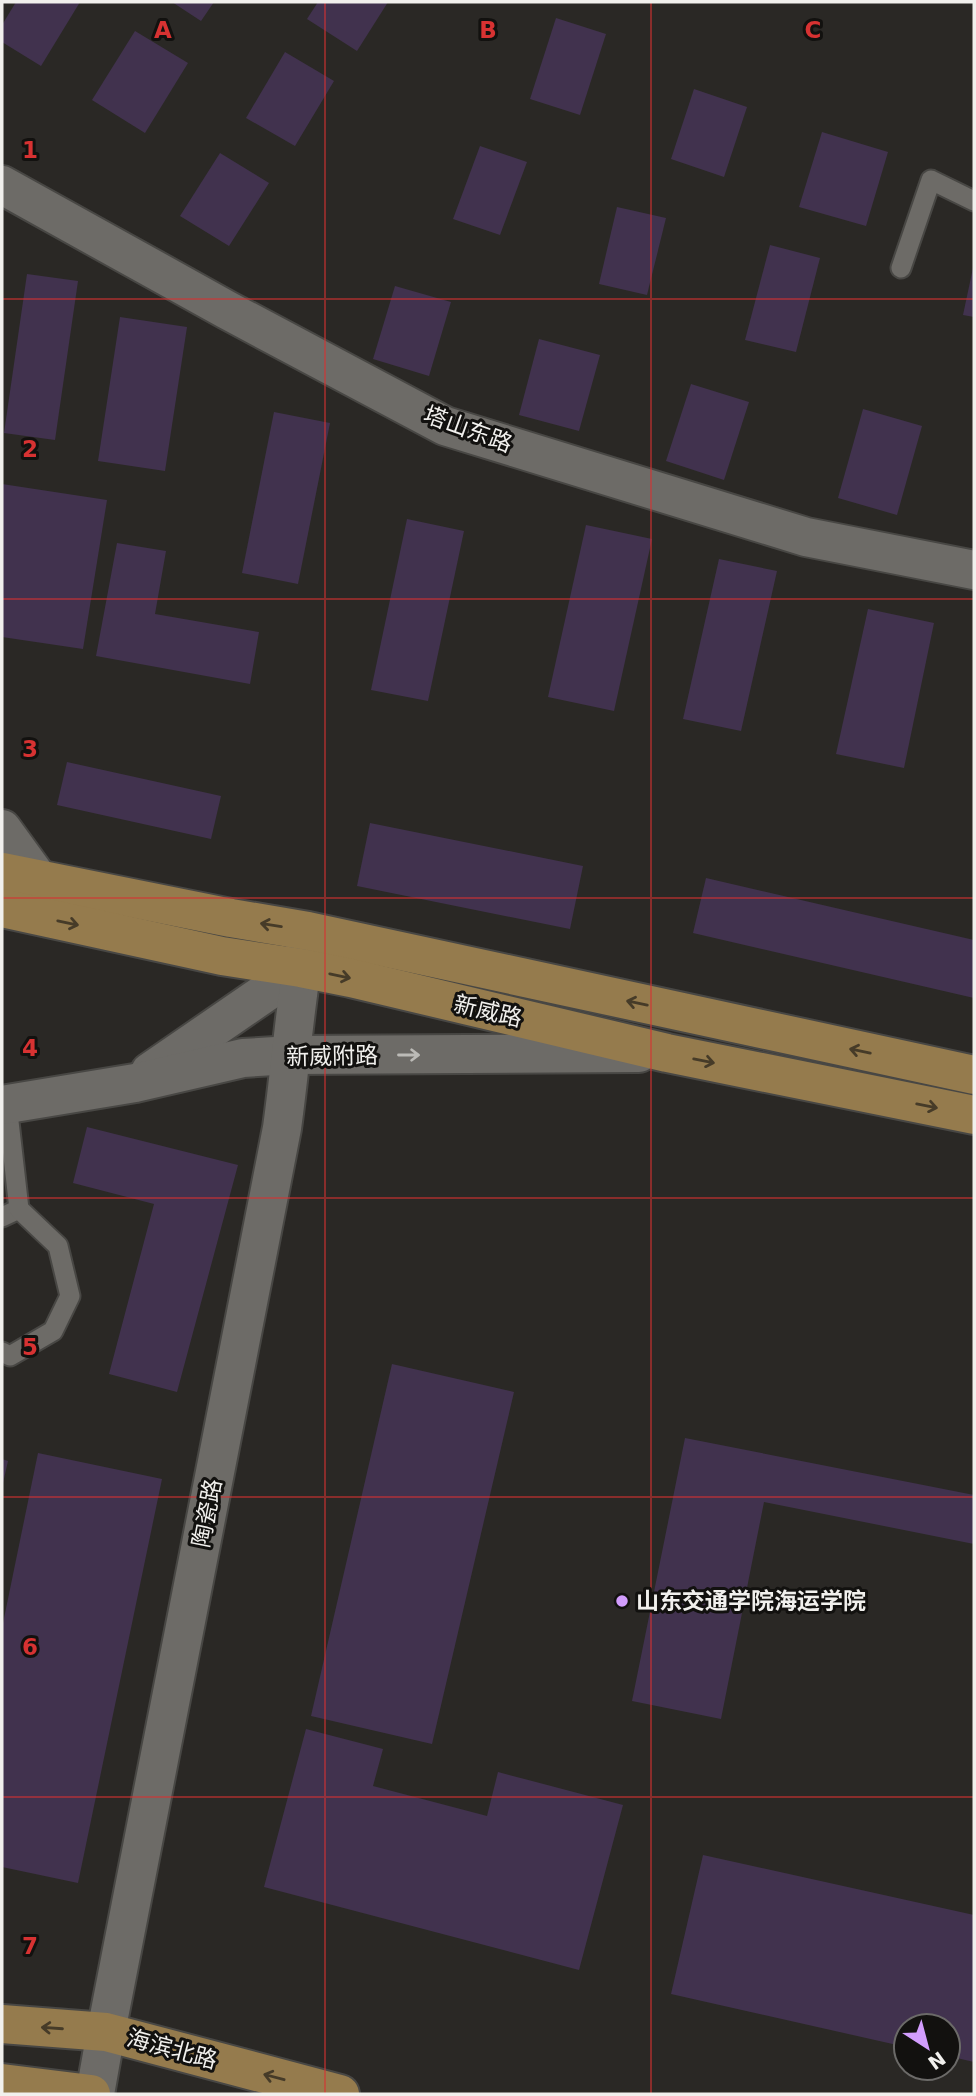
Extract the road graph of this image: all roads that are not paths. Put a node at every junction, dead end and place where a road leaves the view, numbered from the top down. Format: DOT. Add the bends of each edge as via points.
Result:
graph roads {
  1 [pos="2,185"];
  2 [pos="974,201"];
  3 [pos="901,268"];
  4 [pos="974,570"];
  5 [pos="2,829"];
  6 [pos="2,872"];
  7 [pos="39,880"];
  8 [pos="2,908"];
  9 [pos="304,949"];
  10 [pos="667,1053"];
  11 [pos="292,1055"];
  12 [pos="974,1075"];
  13 [pos="135,1083"];
  14 [pos="4,1104"];
  15 [pos="974,1115"];
  16 [pos="10,1213"];
  17 [pos="2,1352"];
  18 [pos="2,2024"];
  19 [pos="106,2032"];
  20 [pos="2,2083"];
  21 [pos="93,2094"];
  22 [pos="340,2094"];
  1 -- 4 [label="street, 塔山东路" via="445,426 806,537"];
  2 -- 3 [label="lane" via="931,180"];
  5 -- 7 [label="street"];
  6 -- 7 [label="main road, 新威路"];
  9 -- 7 [label="main road, 新威路, one-way" via="232,919"];
  8 -- 9 [label="main road, 新威路, one-way" via="222,956"];
  9 -- 10 [label="main road, 新威路, one-way"];
  9 -- 11 [label="street, 陶瓷路"];
  12 -- 9 [label="main road, 新威路, one-way"];
  9 -- 13 [label="street"];
  11 -- 10 [label="street, 新威附路, one-way"];
  10 -- 15 [label="main road, 新威路, one-way"];
  11 -- 13 [label="street, 新威附路" via="243,1058"];
  11 -- 19 [label="street, 陶瓷路" via="282,1128"];
  13 -- 14 [label="street, 新威附路"];
  14 -- 16 [label="lane"];
  16 -- 17 [label="lane" via="58,1246 70,1296 53,1331 10,1356"];
  19 -- 18 [label="main road, 海滨北路, one-way"];
  19 -- 21 [label="street, 陶瓷路"];
  22 -- 19 [label="main road, 海滨北路, one-way"];
  20 -- 21 [label="main road"];
}
